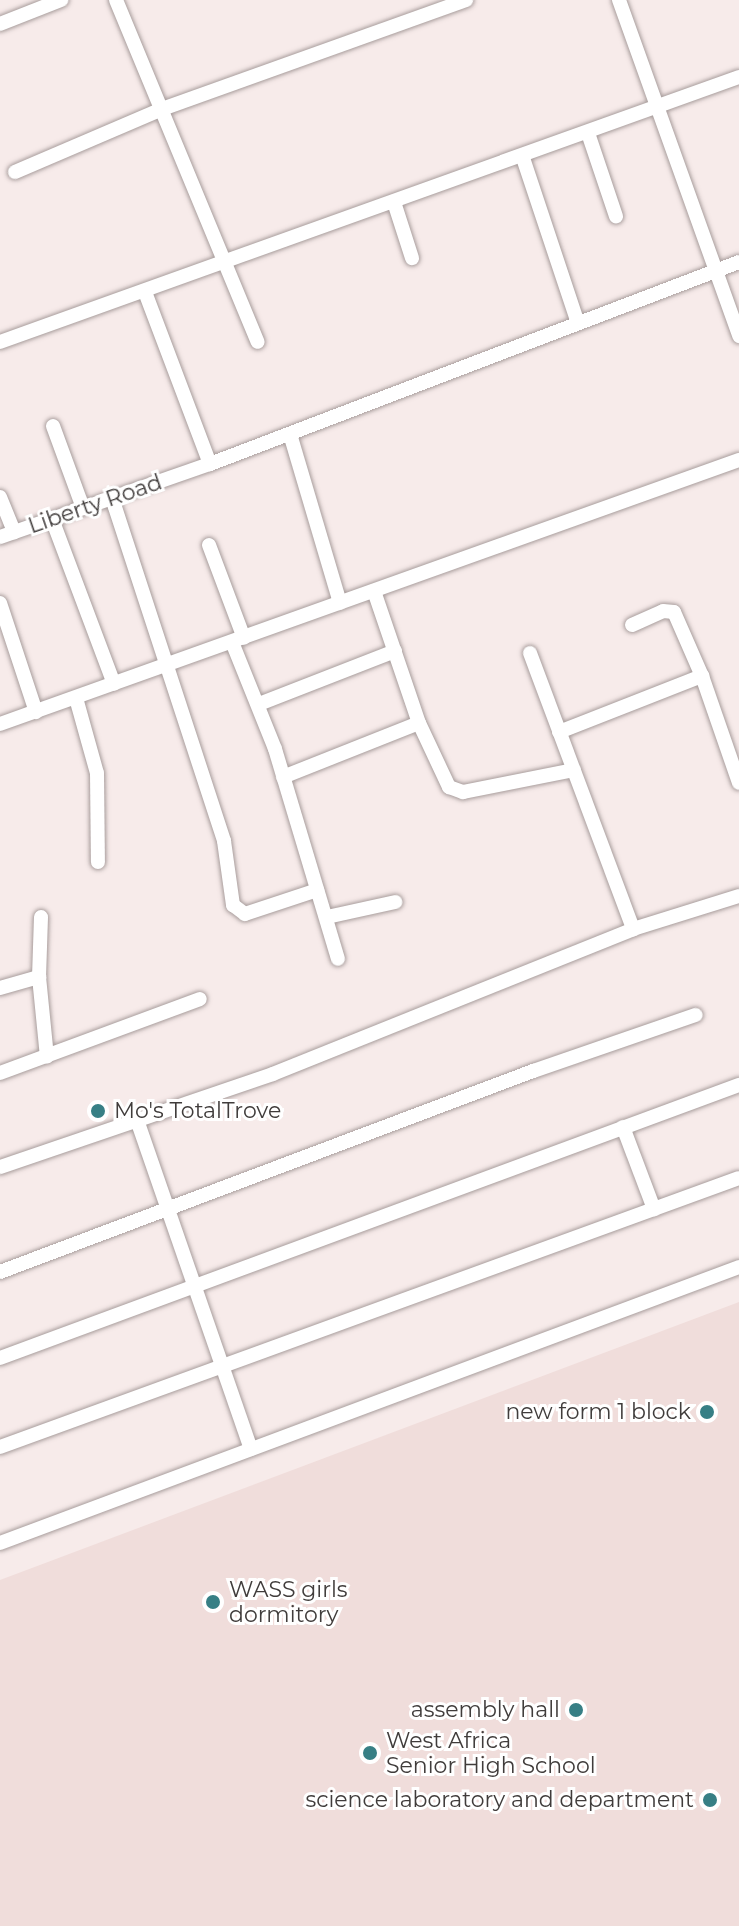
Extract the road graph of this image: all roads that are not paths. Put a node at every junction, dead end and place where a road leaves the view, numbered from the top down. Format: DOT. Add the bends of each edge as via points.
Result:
graph roads {
  1 [pos="61,0"];
  2 [pos="116,0"];
  3 [pos="466,0"];
  4 [pos="619,0"];
  5 [pos="0,24"];
  6 [pos="739,77"];
  7 [pos="658,107"];
  8 [pos="162,109"];
  9 [pos="588,133"];
  10 [pos="523,158"];
  11 [pos="15,172"];
  12 [pos="394,202"];
  13 [pos="616,216"];
  14 [pos="412,258"];
  15 [pos="227,260"];
  16 [pos="739,262"];
  17 [pos="714,272"];
  18 [pos="145,292"];
  19 [pos="578,323"];
  20 [pos="739,336"];
  21 [pos="0,342"];
  22 [pos="258,342"];
  23 [pos="53,426"];
  24 [pos="290,434"];
  25 [pos="739,460"];
  26 [pos="210,464"];
  27 [pos="0,497"];
  28 [pos="112,498"];
  29 [pos="83,508"];
  30 [pos="52,519"];
  31 [pos="7,535"];
  32 [pos="209,545"];
  33 [pos="374,591"];
  34 [pos="0,603"];
  35 [pos="340,603"];
  36 [pos="632,625"];
  37 [pos="238,640"];
  38 [pos="395,651"];
  39 [pos="530,653"];
  40 [pos="166,666"];
  41 [pos="702,676"];
  42 [pos="114,684"];
  43 [pos="76,698"];
  44 [pos="259,704"];
  45 [pos="36,712"];
  46 [pos="419,723"];
  47 [pos="0,724"];
  48 [pos="559,732"];
  49 [pos="574,770"];
  50 [pos="283,777"];
  51 [pos="739,783"];
  52 [pos="98,862"];
  53 [pos="317,890"];
  54 [pos="739,896"];
  55 [pos="395,902"];
  56 [pos="41,917"];
  57 [pos="327,917"];
  58 [pos="633,929"];
  59 [pos="338,959"];
  60 [pos="39,977"];
  61 [pos="0,988"];
  62 [pos="200,999"];
  63 [pos="696,1015"];
  64 [pos="47,1057"];
  65 [pos="0,1073"];
  66 [pos="739,1085"];
  67 [pos="137,1120"];
  68 [pos="623,1127"];
  69 [pos="0,1167"];
  70 [pos="739,1178"];
  71 [pos="168,1209"];
  72 [pos="654,1209"];
  73 [pos="739,1267"];
  74 [pos="0,1272"];
  75 [pos="195,1287"];
  76 [pos="0,1358"];
  77 [pos="224,1364"];
  78 [pos="0,1447"];
  79 [pos="251,1449"];
  80 [pos="0,1543"];
  1 -- 5 [label="street"];
  2 -- 8 [label="street"];
  3 -- 8 [label="street"];
  4 -- 7 [label="street"];
  6 -- 7 [label="street"];
  7 -- 9 [label="street"];
  7 -- 17 [label="street"];
  8 -- 11 [label="street"];
  8 -- 15 [label="street"];
  9 -- 10 [label="street"];
  9 -- 13 [label="street"];
  10 -- 12 [label="street"];
  10 -- 19 [label="street"];
  12 -- 14 [label="street"];
  12 -- 15 [label="street"];
  15 -- 18 [label="street"];
  15 -- 22 [label="street"];
  16 -- 17 [label="street, Liberty Road"];
  17 -- 19 [label="street, Liberty Road"];
  17 -- 20 [label="street"];
  18 -- 21 [label="street"];
  18 -- 26 [label="street"];
  19 -- 24 [label="street, Liberty Road"];
  23 -- 29 [label="street"];
  24 -- 26 [label="street, Liberty Road"];
  24 -- 35 [label="street"];
  25 -- 33 [label="street"];
  26 -- 28 [label="street, Liberty Road"];
  27 -- 31 [label="street"];
  28 -- 29 [label="street, Liberty Road"];
  28 -- 40 [label="street"];
  29 -- 30 [label="street, Liberty Road"];
  30 -- 31 [label="street, Liberty Road"];
  30 -- 42 [label="street"];
  32 -- 37 [label="street"];
  33 -- 35 [label="street"];
  33 -- 38 [label="street"];
  34 -- 45 [label="street"];
  35 -- 37 [label="street"];
  36 -- 41 [label="street" via="663,611 674,612"];
  37 -- 40 [label="street"];
  37 -- 44 [label="street"];
  38 -- 44 [label="street"];
  38 -- 46 [label="street"];
  39 -- 48 [label="street"];
  40 -- 42 [label="street"];
  40 -- 53 [label="street" via="224,841 233,905 245,914"];
  41 -- 48 [label="street"];
  41 -- 51 [label="street"];
  42 -- 43 [label="street"];
  43 -- 45 [label="street"];
  43 -- 52 [label="street" via="96,764"];
  44 -- 50 [label="street"];
  45 -- 47 [label="street"];
  46 -- 49 [label="street" via="449,787 463,792"];
  46 -- 50 [label="street"];
  48 -- 49 [label="street"];
  49 -- 58 [label="street"];
  50 -- 53 [label="street"];
  53 -- 57 [label="street"];
  54 -- 58 [label="street"];
  55 -- 57 [label="street"];
  56 -- 60 [label="street"];
  57 -- 59 [label="street"];
  58 -- 67 [label="street" via="273,1074"];
  60 -- 61 [label="street"];
  60 -- 64 [label="street"];
  62 -- 64 [label="street"];
  63 -- 71 [label="street"];
  64 -- 65 [label="street"];
  66 -- 68 [label="street"];
  67 -- 69 [label="street"];
  67 -- 71 [label="street"];
  68 -- 72 [label="street"];
  68 -- 75 [label="street"];
  70 -- 72 [label="street"];
  71 -- 74 [label="street"];
  71 -- 75 [label="street"];
  72 -- 77 [label="street"];
  73 -- 79 [label="street"];
  75 -- 76 [label="street"];
  75 -- 77 [label="street"];
  77 -- 78 [label="street"];
  77 -- 79 [label="street"];
  79 -- 80 [label="street"];
}
